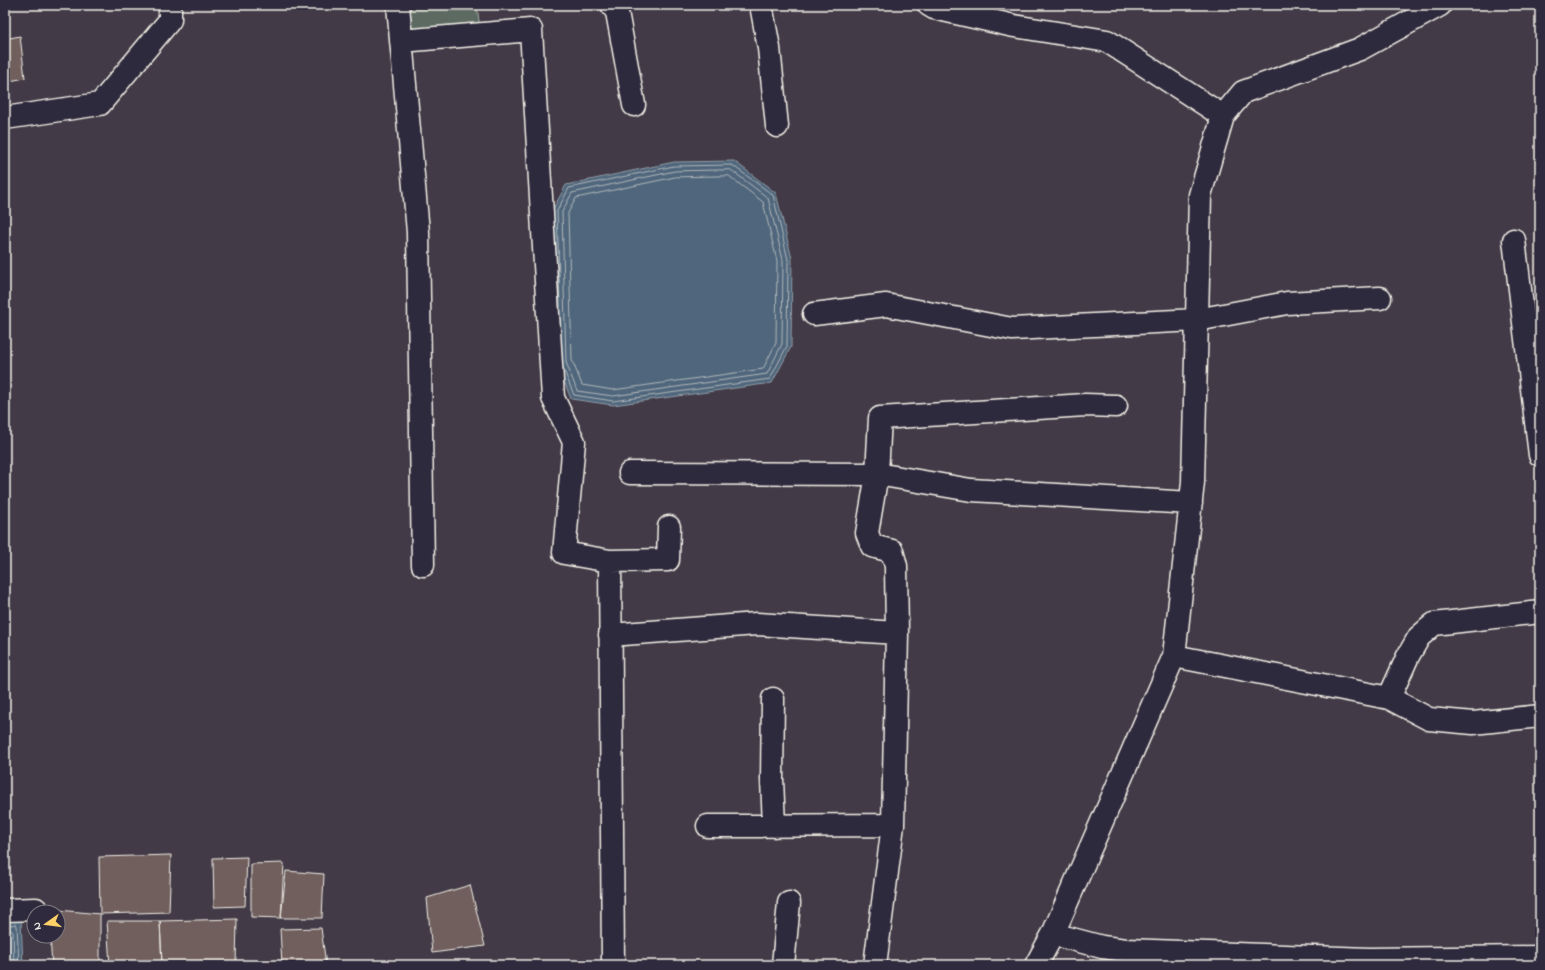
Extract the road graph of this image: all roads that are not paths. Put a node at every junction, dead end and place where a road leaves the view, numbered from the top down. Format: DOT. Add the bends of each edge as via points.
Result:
graph roads {
  1 [pos="170,5"];
  2 [pos="398,5"];
  3 [pos="612,5"];
  4 [pos="761,5"];
  5 [pos="930,5"];
  6 [pos="1440,5"];
  7 [pos="401,41"];
  8 [pos="634,105"];
  9 [pos="1223,116"];
  10 [pos="5,118"];
  11 [pos="777,126"];
  12 [pos="1514,240"];
  13 [pos="1380,298"];
  14 [pos="814,314"];
  15 [pos="1197,320"];
  16 [pos="1116,406"];
  17 [pos="1540,455"];
  18 [pos="630,473"];
  19 [pos="877,474"];
  20 [pos="1191,503"];
  21 [pos="669,527"];
  22 [pos="610,561"];
  23 [pos="423,565"];
  24 [pos="1540,612"];
  25 [pos="897,633"];
  26 [pos="610,635"];
  27 [pos="1174,656"];
  28 [pos="1389,698"];
  29 [pos="773,699"];
  30 [pos="1540,716"];
  31 [pos="893,825"];
  32 [pos="708,826"];
  33 [pos="774,826"];
  34 [pos="789,903"];
  35 [pos="26,909"];
  36 [pos="5,910"];
  37 [pos="1053,934"];
  38 [pos="1540,957"];
  39 [pos="1203,959"];
  40 [pos="613,965"];
  41 [pos="783,965"];
  42 [pos="875,965"];
  43 [pos="1036,965"];
  1 -- 10 [label="street" via="170,20 100,104"];
  2 -- 7 [label="street"];
  3 -- 8 [label="street" via="617,12"];
  4 -- 11 [label="street" via="769,48"];
  5 -- 9 [label="street" via="1014,26 1107,41"];
  6 -- 9 [label="street" via="1360,48 1243,92"];
  7 -- 22 [label="street" via="531,30 553,398 574,442 564,553"];
  7 -- 23 [label="street" via="418,232"];
  9 -- 15 [label="street" via="1200,195"];
  12 -- 17 [label="street"];
  13 -- 15 [label="street" via="1287,303"];
  14 -- 15 [label="street" via="886,305 1012,329"];
  15 -- 20 [label="street"];
  16 -- 19 [label="street" via="1085,405 880,418"];
  18 -- 19 [label="street"];
  19 -- 20 [label="street" via="971,490"];
  19 -- 25 [label="street" via="867,533 872,546 892,551 896,566"];
  20 -- 27 [label="street"];
  21 -- 22 [label="street" via="668,560"];
  22 -- 26 [label="street"];
  24 -- 28 [label="street" via="1434,624 1419,637"];
  25 -- 26 [label="street" via="757,624"];
  25 -- 31 [label="street"];
  26 -- 40 [label="street"];
  27 -- 28 [label="street"];
  27 -- 37 [label="street"];
  28 -- 30 [label="street" via="1429,719 1473,723"];
  29 -- 33 [label="street"];
  31 -- 33 [label="street"];
  31 -- 42 [label="street"];
  32 -- 33 [label="street"];
  34 -- 41 [label="street"];
  35 -- 36 [label="street"];
  37 -- 39 [label="street" via="1102,947"];
  37 -- 43 [label="street"];
  38 -- 39 [label="street"];
}
